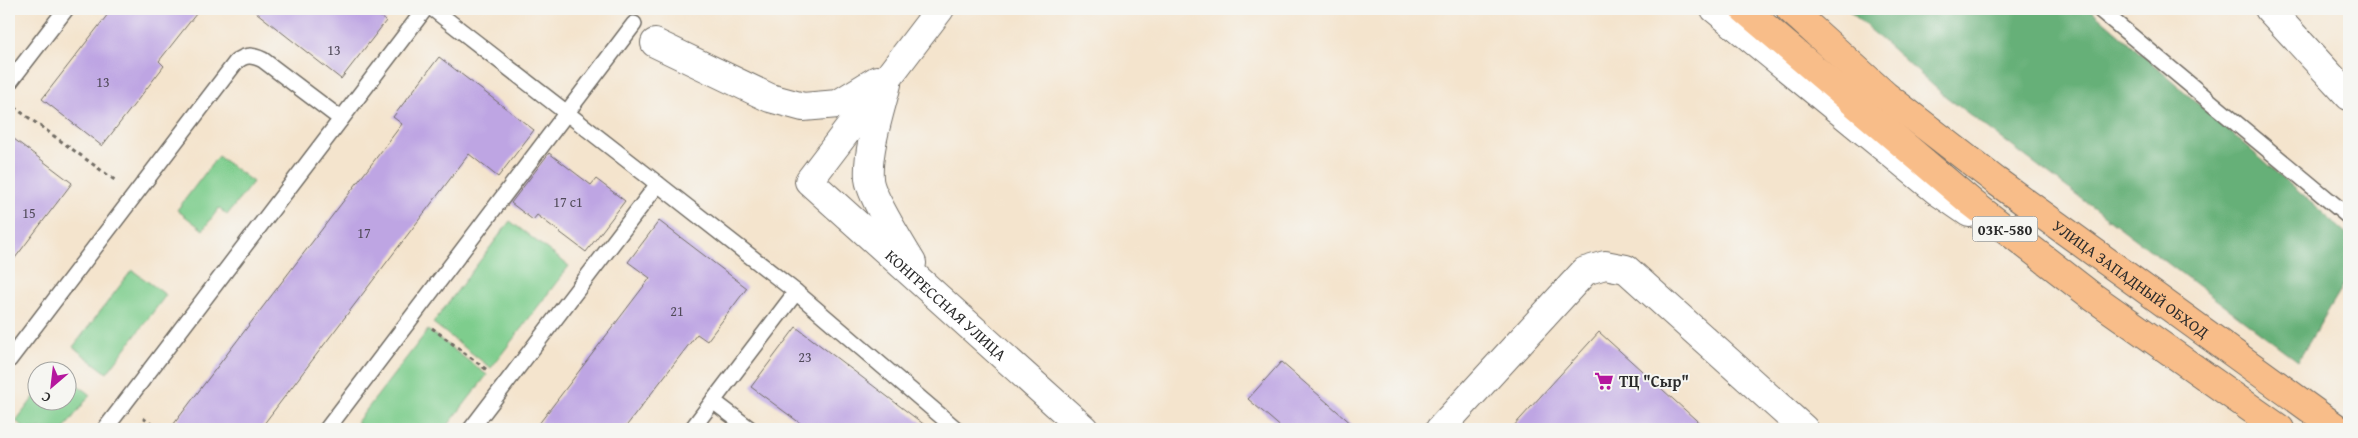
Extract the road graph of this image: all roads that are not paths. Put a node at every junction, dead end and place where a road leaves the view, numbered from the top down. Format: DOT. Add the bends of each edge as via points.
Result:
graph roads {
  1 [pos="66,9"];
  2 [pos="425,9"];
  3 [pos="434,9"];
  4 [pos="940,9"];
  5 [pos="1716,9"];
  6 [pos="1744,9"];
  7 [pos="1790,9"];
  8 [pos="2099,9"];
  9 [pos="2269,9"];
  10 [pos="634,24"];
  11 [pos="655,43"];
  12 [pos="891,71"];
  13 [pos="9,83"];
  14 [pos="2349,96"];
  15 [pos="567,113"];
  16 [pos="341,119"];
  17 [pos="658,184"];
  18 [pos="2349,217"];
  19 [pos="924,284"];
  20 [pos="796,292"];
  21 [pos="2093,297"];
  22 [pos="9,360"];
  23 [pos="713,401"];
  24 [pos="1075,426"];
  25 [pos="105,429"];
  26 [pos="327,429"];
  27 [pos="470,429"];
  28 [pos="692,429"];
  29 [pos="750,429"];
  30 [pos="956,429"];
  31 [pos="1440,429"];
  32 [pos="1804,429"];
  33 [pos="2280,429"];
  34 [pos="2340,429"];
  1 -- 13 [label="lane"];
  2 -- 16 [label="lane"];
  3 -- 15 [label="lane"];
  4 -- 12 [label="street"];
  5 -- 21 [label="street" via="1937,191"];
  6 -- 21 [label="highway, 03К-580" via="1972,204"];
  7 -- 34 [label="highway, УЛИЦА ЗАПАДНЫЙ ОБХОД / 03К-580" via="1884,95 1996,181"];
  8 -- 18 [label="lane"];
  9 -- 14 [label="street"];
  10 -- 15 [label="lane"];
  11 -- 12 [label="street" via="770,98 803,107 838,104"];
  12 -- 19 [label="street" via="874,138 868,180"];
  12 -- 19 [label="street, КОНГРЕССНАЯ УЛИЦА" via="809,181"];
  15 -- 17 [label="lane"];
  15 -- 26 [label="lane"];
  16 -- 22 [label="lane" via="263,60 244,56 236,62"];
  16 -- 25 [label="lane"];
  17 -- 20 [label="lane"];
  17 -- 27 [label="lane"];
  19 -- 24 [label="street, КОНГРЕССНАЯ УЛИЦА"];
  20 -- 23 [label="lane"];
  20 -- 30 [label="lane"];
  21 -- 33 [label="highway, 03К-580"];
  23 -- 28 [label="lane"];
  23 -- 29 [label="lane"];
  31 -- 32 [label="street" via="1585,271 1605,265 1626,269"];
}
